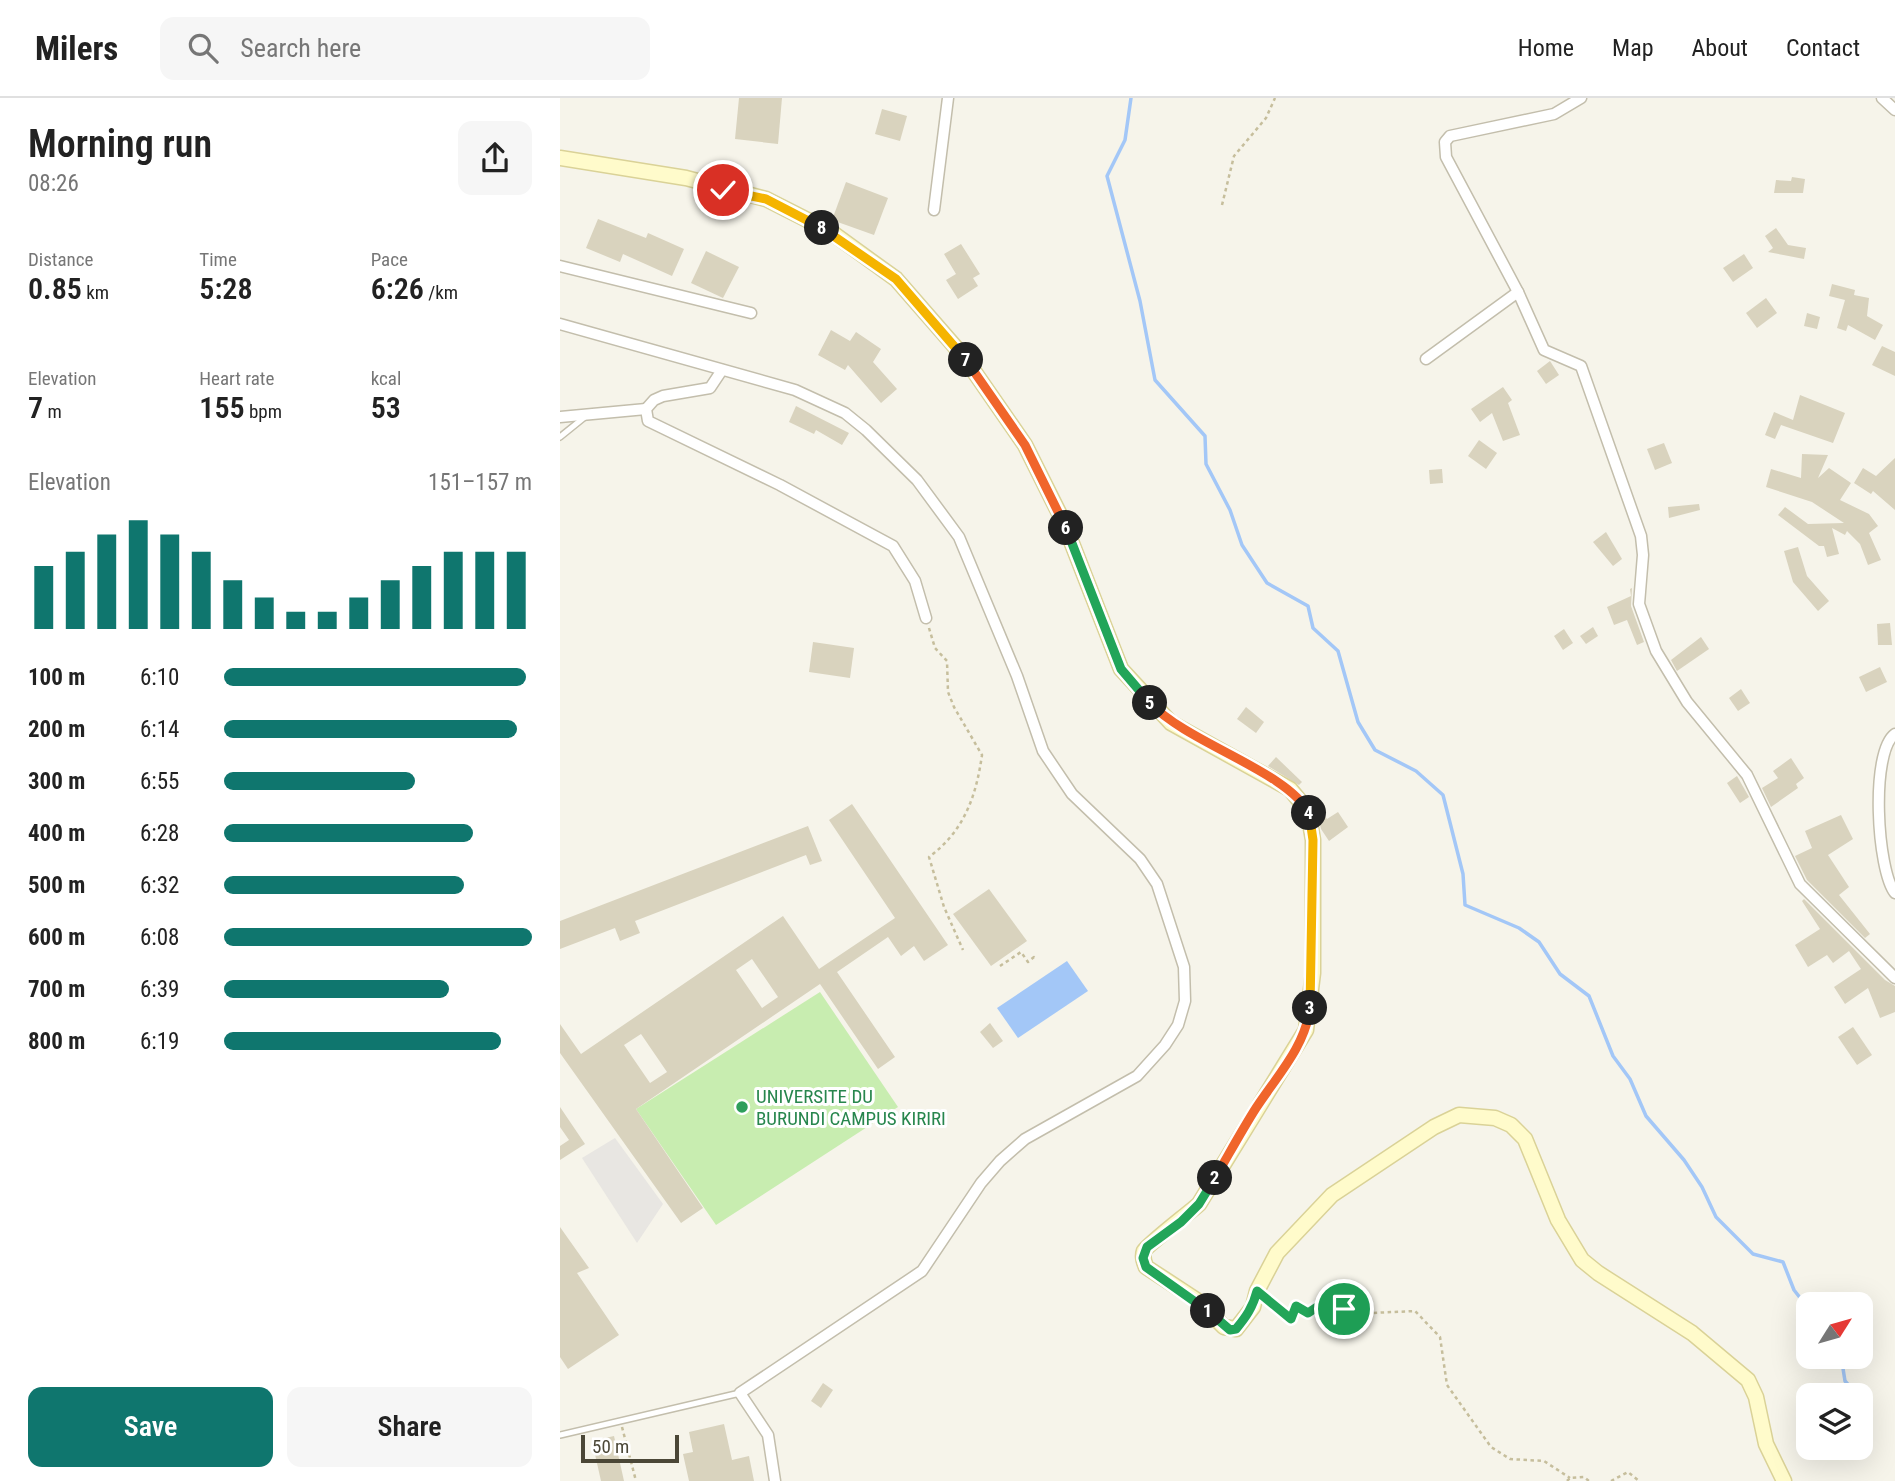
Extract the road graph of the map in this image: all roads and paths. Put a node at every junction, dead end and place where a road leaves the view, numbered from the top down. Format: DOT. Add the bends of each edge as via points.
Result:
graph roads {
  1 [pos="948,98"];
  2 [pos="1275,98"];
  3 [pos="1581,98"];
  4 [pos="1882,98"];
  5 [pos="1895,110"];
  6 [pos="560,158"];
  7 [pos="1222,205"];
  8 [pos="933,209"];
  9 [pos="560,266"];
  10 [pos="1518,292"];
  11 [pos="751,313"];
  12 [pos="560,324"];
  13 [pos="1426,359"];
  14 [pos="722,370"];
  15 [pos="646,409"];
  16 [pos="589,414"];
  17 [pos="560,417"];
  18 [pos="560,437"];
  19 [pos="926,618"];
  20 [pos="1895,734"];
  21 [pos="1895,893"];
  22 [pos="963,950"];
  23 [pos="1037,960"];
  24 [pos="1000,966"];
  25 [pos="1895,978"];
  26 [pos="1257,1291"];
  27 [pos="740,1392"];
  28 [pos="620,1421"];
  29 [pos="563,1434"];
  30 [pos="1569,1479"];
  31 [pos="636,1481"];
  32 [pos="775,1481"];
  33 [pos="1589,1481"];
  34 [pos="1611,1481"];
  35 [pos="1639,1481"];
  36 [pos="1784,1481"];
  1 -- 8 [label="street"];
  2 -- 7 [label="path" via="1266,118 1234,156"];
  3 -- 10 [label="street" via="1554,114 1461,132 1445,142 1446,158"];
  4 -- 5 [label="street"];
  6 -- 26 [label="street" via="686,178 766,199 831,233 896,279 964,358 1025,445 1064,523 1121,669 1171,723 1290,789 1308,811 1313,840 1313,973 1306,1030 1199,1204 1147,1247 1143,1258 1146,1267 1198,1301 1230,1330 1244,1320"];
  9 -- 11 [label="street"];
  10 -- 13 [label="street"];
  10 -- 25 [label="street" via="1544,350 1581,366 1599,412 1641,536 1639,604 1656,652 1687,702 1747,775 1800,884"];
  12 -- 14 [label="street"];
  14 -- 15 [label="street" via="710,388 663,396"];
  14 -- 27 [label="street" via="795,390 845,413 939,506 959,537 1043,751 1072,794 1140,859 1157,884 1184,967 1185,1001 1178,1025 1137,1076 1025,1139 1000,1161 922,1271"];
  15 -- 16 [label="street"];
  15 -- 19 [label="street" via="653,426 780,485 893,546 915,580"];
  16 -- 17 [label="street"];
  16 -- 18 [label="lane"];
  19 -- 22 [label="path" via="935,648 947,661 948,692 954,707 982,755 974,802 943,847 929,857"];
  20 -- 21 [label="street" via="1883,749 1880,795 1883,861"];
  23 -- 24 [label="path" via="1034,957 1028,962 1021,952"];
  26 -- 30 [label="path" via="1291,1319 1296,1306 1308,1313 1317,1307 1329,1317 1344,1309 1350,1314 1415,1311 1440,1337 1447,1385 1491,1447 1510,1460 1544,1461"];
  26 -- 36 [label="street" via="1278,1253 1332,1195 1459,1115 1495,1118 1525,1139 1558,1220 1582,1259 1692,1333 1748,1380 1766,1444"];
  27 -- 28 [label="lane"];
  27 -- 32 [label="street" via="768,1435"];
  28 -- 29 [label="lane"];
  28 -- 31 [label="path"];
  30 -- 33 [label="path"];
  34 -- 35 [label="path" via="1628,1472"];
}
